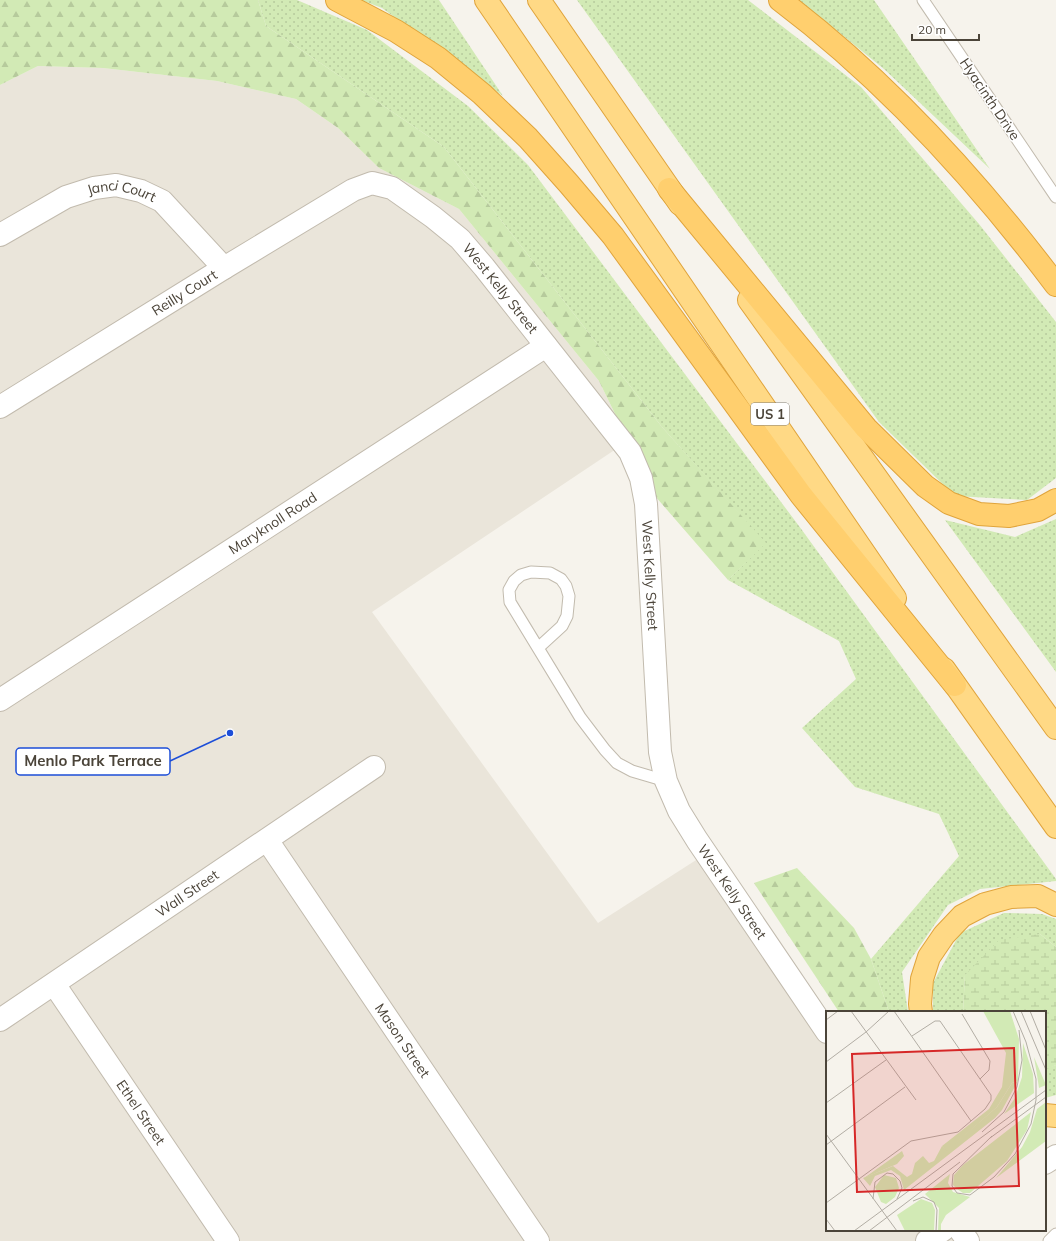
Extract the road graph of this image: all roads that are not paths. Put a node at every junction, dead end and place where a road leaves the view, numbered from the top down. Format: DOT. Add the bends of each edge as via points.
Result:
graph roads {
  1 [pos="338,0"];
  2 [pos="486,0"];
  3 [pos="539,0"];
  4 [pos="780,0"];
  5 [pos="924,0"];
  6 [pos="372,183"];
  7 [pos="669,189"];
  8 [pos="1056,197"];
  9 [pos="0,235"];
  10 [pos="224,268"];
  11 [pos="1056,285"];
  12 [pos="546,346"];
  13 [pos="0,408"];
  14 [pos="1056,500"];
  15 [pos="538,648"];
  16 [pos="955,685"];
  17 [pos="0,700"];
  18 [pos="1056,728"];
  19 [pos="374,767"];
  20 [pos="666,781"];
  21 [pos="1056,827"];
  22 [pos="267,840"];
  23 [pos="1056,905"];
  24 [pos="54,984"];
  25 [pos="921,1011"];
  26 [pos="0,1020"];
  27 [pos="826,1031"];
  28 [pos="1046,1115"];
  29 [pos="1056,1116"];
  30 [pos="1056,1156"];
  31 [pos="1046,1162"];
  32 [pos="942,1231"];
  33 [pos="961,1231"];
  34 [pos="1056,1234"];
  35 [pos="228,1241"];
  36 [pos="538,1241"];
  37 [pos="927,1241"];
  38 [pos="968,1241"];
  39 [pos="1049,1241"];
  1 -- 16 [label="highway" via="396,31 438,58 482,94 528,138 612,236 801,495"];
  2 -- 16 [label="highway, US 1"];
  3 -- 7 [label="highway"];
  4 -- 11 [label="highway" via="870,74 926,131 981,191"];
  5 -- 8 [label="lane, Hyacinth Drive"];
  6 -- 10 [label="street, Reilly Court" via="354,190"];
  6 -- 12 [label="street, West Kelly Street" via="392,188 460,239"];
  7 -- 14 [label="highway" via="866,428 925,486 949,503 979,514 1009,516 1038,510"];
  7 -- 18 [label="highway"];
  9 -- 10 [label="street, Janci Court" via="66,197 116,184 141,190 162,201"];
  10 -- 13 [label="street, Reilly Court"];
  12 -- 17 [label="street, Maryknoll Road"];
  12 -- 20 [label="street, West Kelly Street" via="630,452 642,478 646,504 660,752"];
  15 -- 15 [label="lane" via="510,602 509,590 514,581 531,572 550,573 560,579 566,586 569,596 567,616 562,626"];
  15 -- 20 [label="lane" via="580,717 617,763 632,771"];
  16 -- 21 [label="highway, US 1"];
  19 -- 22 [label="street, Wall Street"];
  20 -- 27 [label="street, West Kelly Street" via="679,811 697,840"];
  22 -- 24 [label="street, Wall Street"];
  22 -- 36 [label="street, Mason Street"];
  23 -- 25 [label="highway" via="1038,896 1011,897 985,904 962,916 944,935 929,957 922,979"];
  24 -- 26 [label="street, Wall Street"];
  24 -- 35 [label="street, Ethel Street"];
  28 -- 29 [label="highway"];
  30 -- 31 [label="street"];
  32 -- 37 [label="street"];
  33 -- 38 [label="street"];
  34 -- 39 [label="lane"];
}
